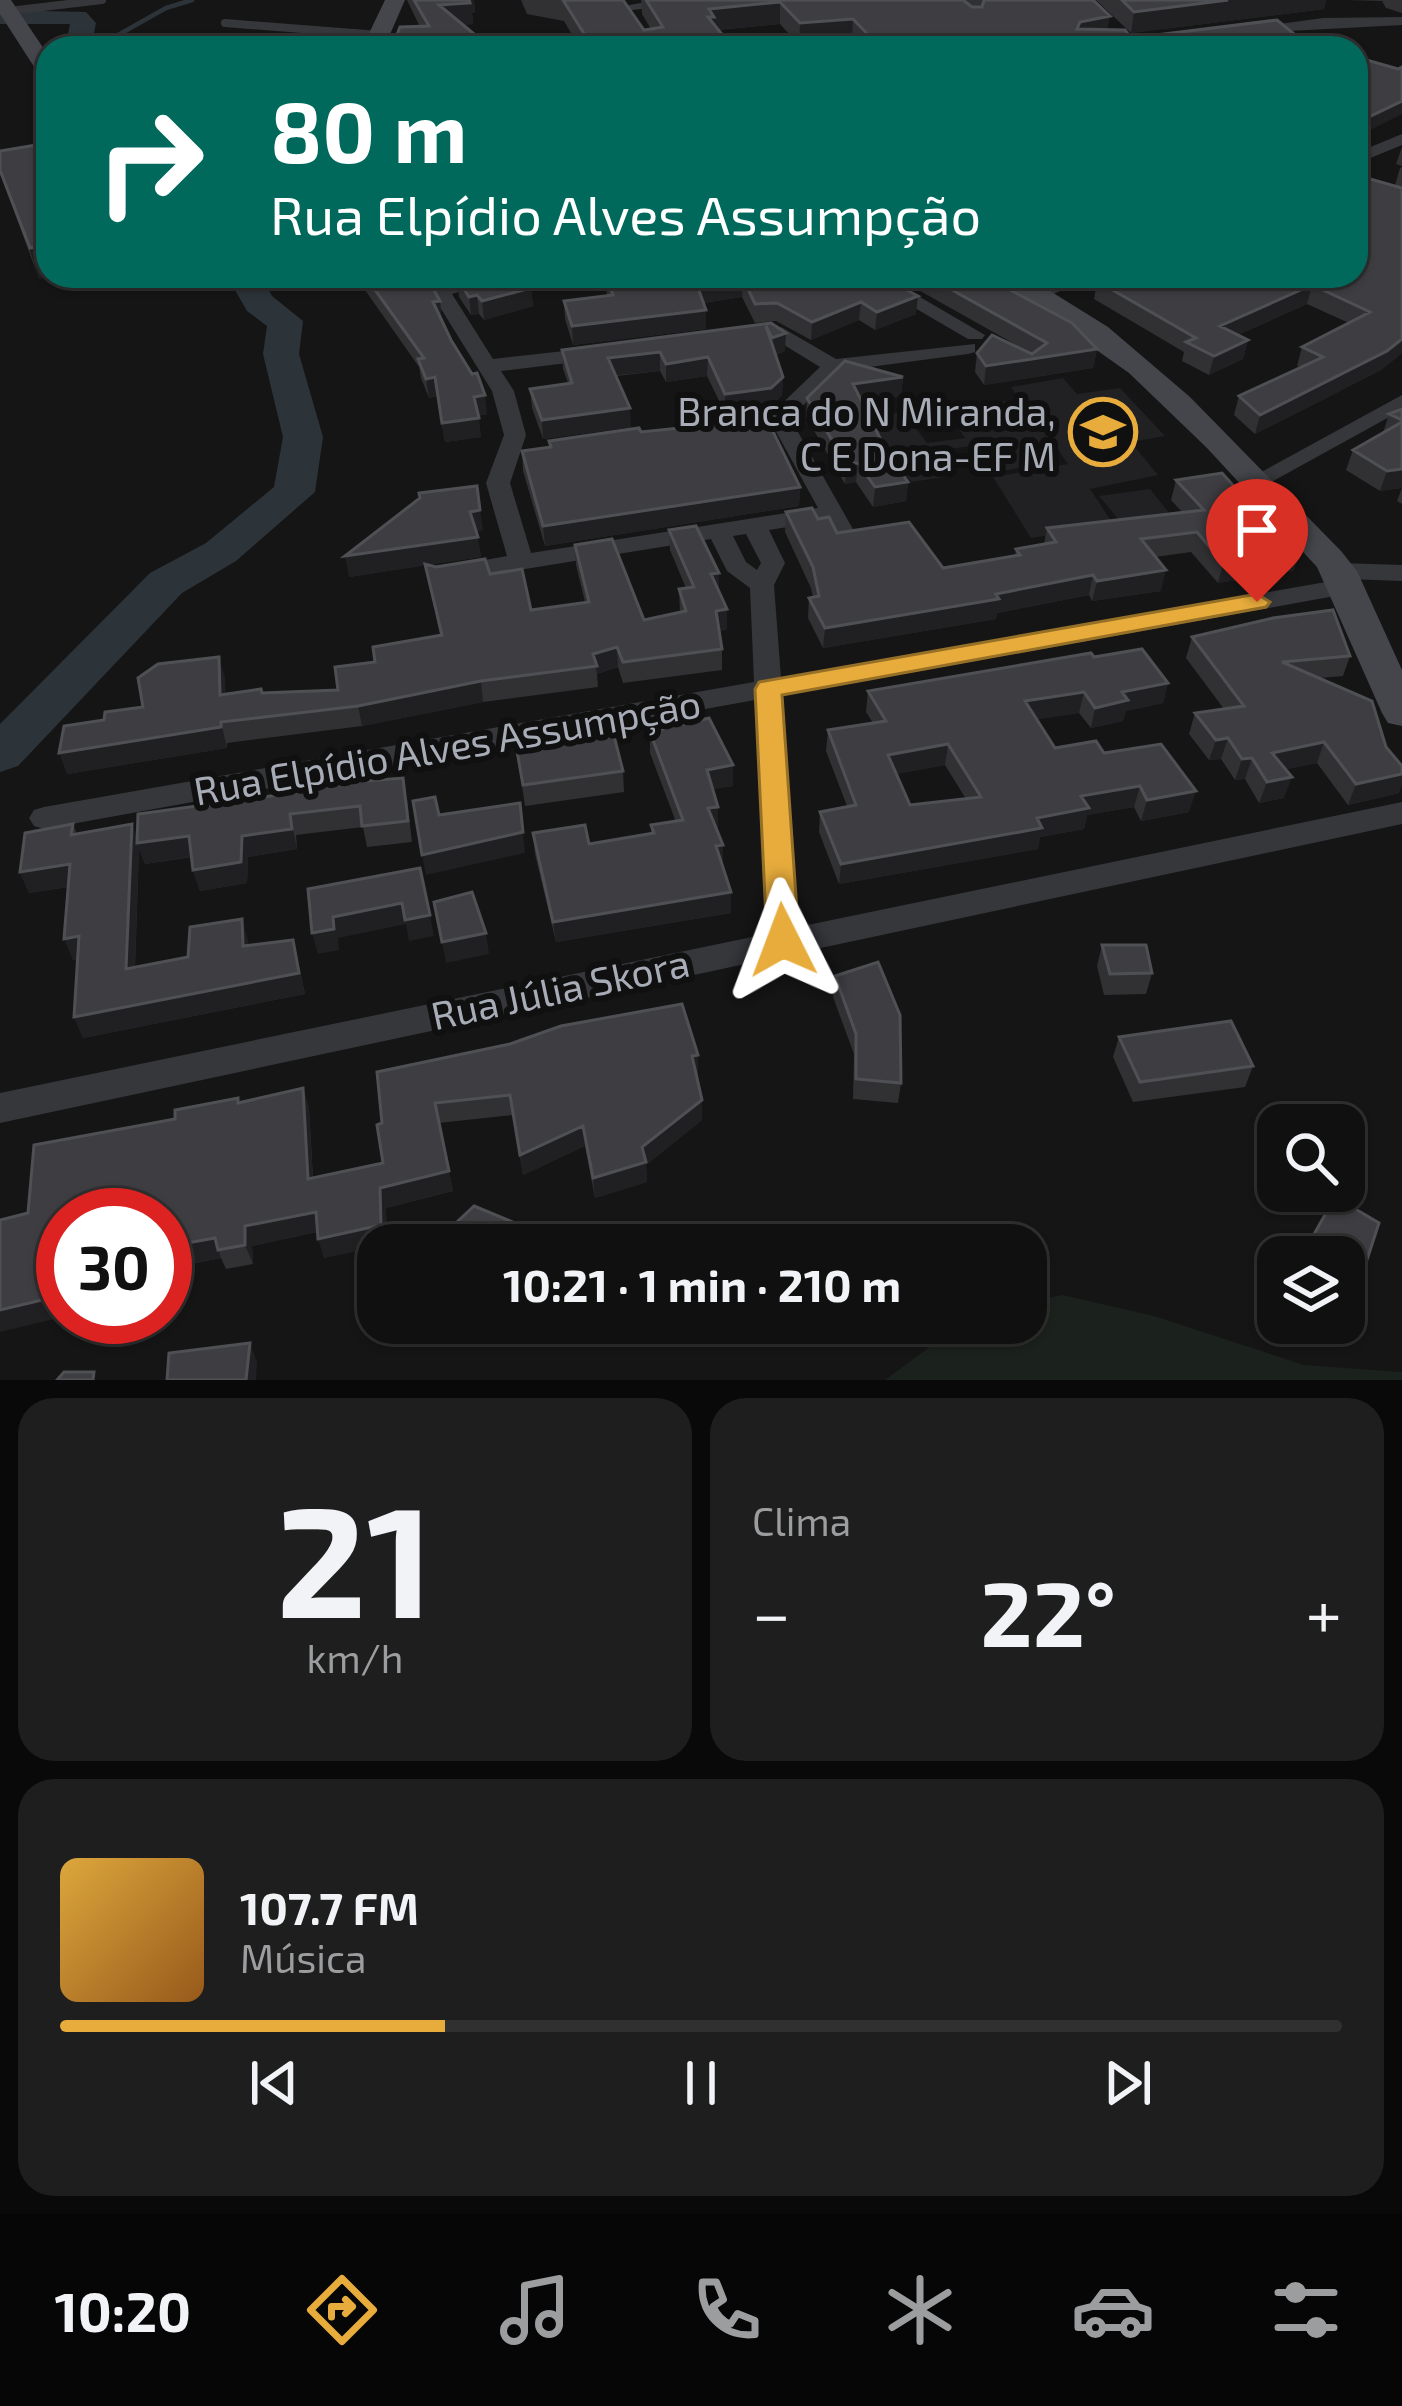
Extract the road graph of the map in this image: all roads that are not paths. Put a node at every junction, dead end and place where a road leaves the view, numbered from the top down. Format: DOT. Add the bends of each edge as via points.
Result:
graph roads {
  1 [pos="103,0"];
  2 [pos="395,0"];
  3 [pos="706,0"];
  4 [pos="626,9"];
  5 [pos="8,10"];
  6 [pos="1402,21"];
  7 [pos="225,23"];
  8 [pos="1112,29"];
  9 [pos="1237,31"];
  10 [pos="1214,34"];
  11 [pos="328,36"];
  12 [pos="379,36"];
  13 [pos="1119,36"];
  14 [pos="1200,36"];
  15 [pos="34,47"];
  16 [pos="36,50"];
  17 [pos="0,53"];
  18 [pos="1402,139"];
  19 [pos="1368,154"];
  20 [pos="452,288"];
  21 [pos="889,288"];
  22 [pos="1026,288"];
  23 [pos="1054,288"];
  24 [pos="1038,295"];
  25 [pos="727,337"];
  26 [pos="632,348"];
  27 [pos="491,366"];
  28 [pos="833,366"];
  29 [pos="1402,401"];
  30 [pos="1256,481"];
  31 [pos="832,513"];
  32 [pos="754,525"];
  33 [pos="718,531"];
  34 [pos="846,538"];
  35 [pos="521,562"];
  36 [pos="1402,572"];
  37 [pos="438,575"];
  38 [pos="1342,578"];
  39 [pos="762,585"];
  40 [pos="768,689"];
  41 [pos="1402,713"];
  42 [pos="1402,813"];
  43 [pos="44,818"];
  44 [pos="783,940"];
  45 [pos="0,1108"];
  1 -- 5 [label="lane"];
  2 -- 12 [label="street"];
  3 -- 4 [label="street"];
  5 -- 15 [label="street"];
  6 -- 9 [label="street"];
  7 -- 11 [label="lane"];
  8 -- 13 [label="street"];
  10 -- 14 [label="street"];
  15 -- 16 [label="street"];
  15 -- 17 [label="street"];
  18 -- 19 [label="street"];
  20 -- 27 [label="street" via="440,291"];
  21 -- 28 [label="street" via="972,341"];
  22 -- 24 [label="street"];
  23 -- 24 [label="street"];
  24 -- 30 [label="street" via="1144,372"];
  25 -- 28 [label="street" via="774,331"];
  26 -- 27 [label="street"];
  27 -- 35 [label="street" via="518,454 498,483"];
  28 -- 31 [label="street" via="767,419"];
  29 -- 30 [label="street"];
  30 -- 38 [label="street"];
  31 -- 32 [label="street"];
  31 -- 34 [label="street"];
  32 -- 33 [label="street"];
  32 -- 39 [label="street" via="773,563"];
  33 -- 35 [label="street"];
  33 -- 39 [label="street" via="736,566"];
  35 -- 37 [label="street"];
  36 -- 38 [label="street, Rua Elpídio Alves Assumpção"];
  38 -- 40 [label="street, Rua Elpídio Alves Assumpção"];
  38 -- 41 [label="street"];
  39 -- 40 [label="street"];
  40 -- 43 [label="street, Rua Elpídio Alves Assumpção"];
  40 -- 44 [label="street"];
  42 -- 44 [label="street, Rua Júlia Skora"];
  44 -- 45 [label="street, Rua Júlia Skora"];
}
